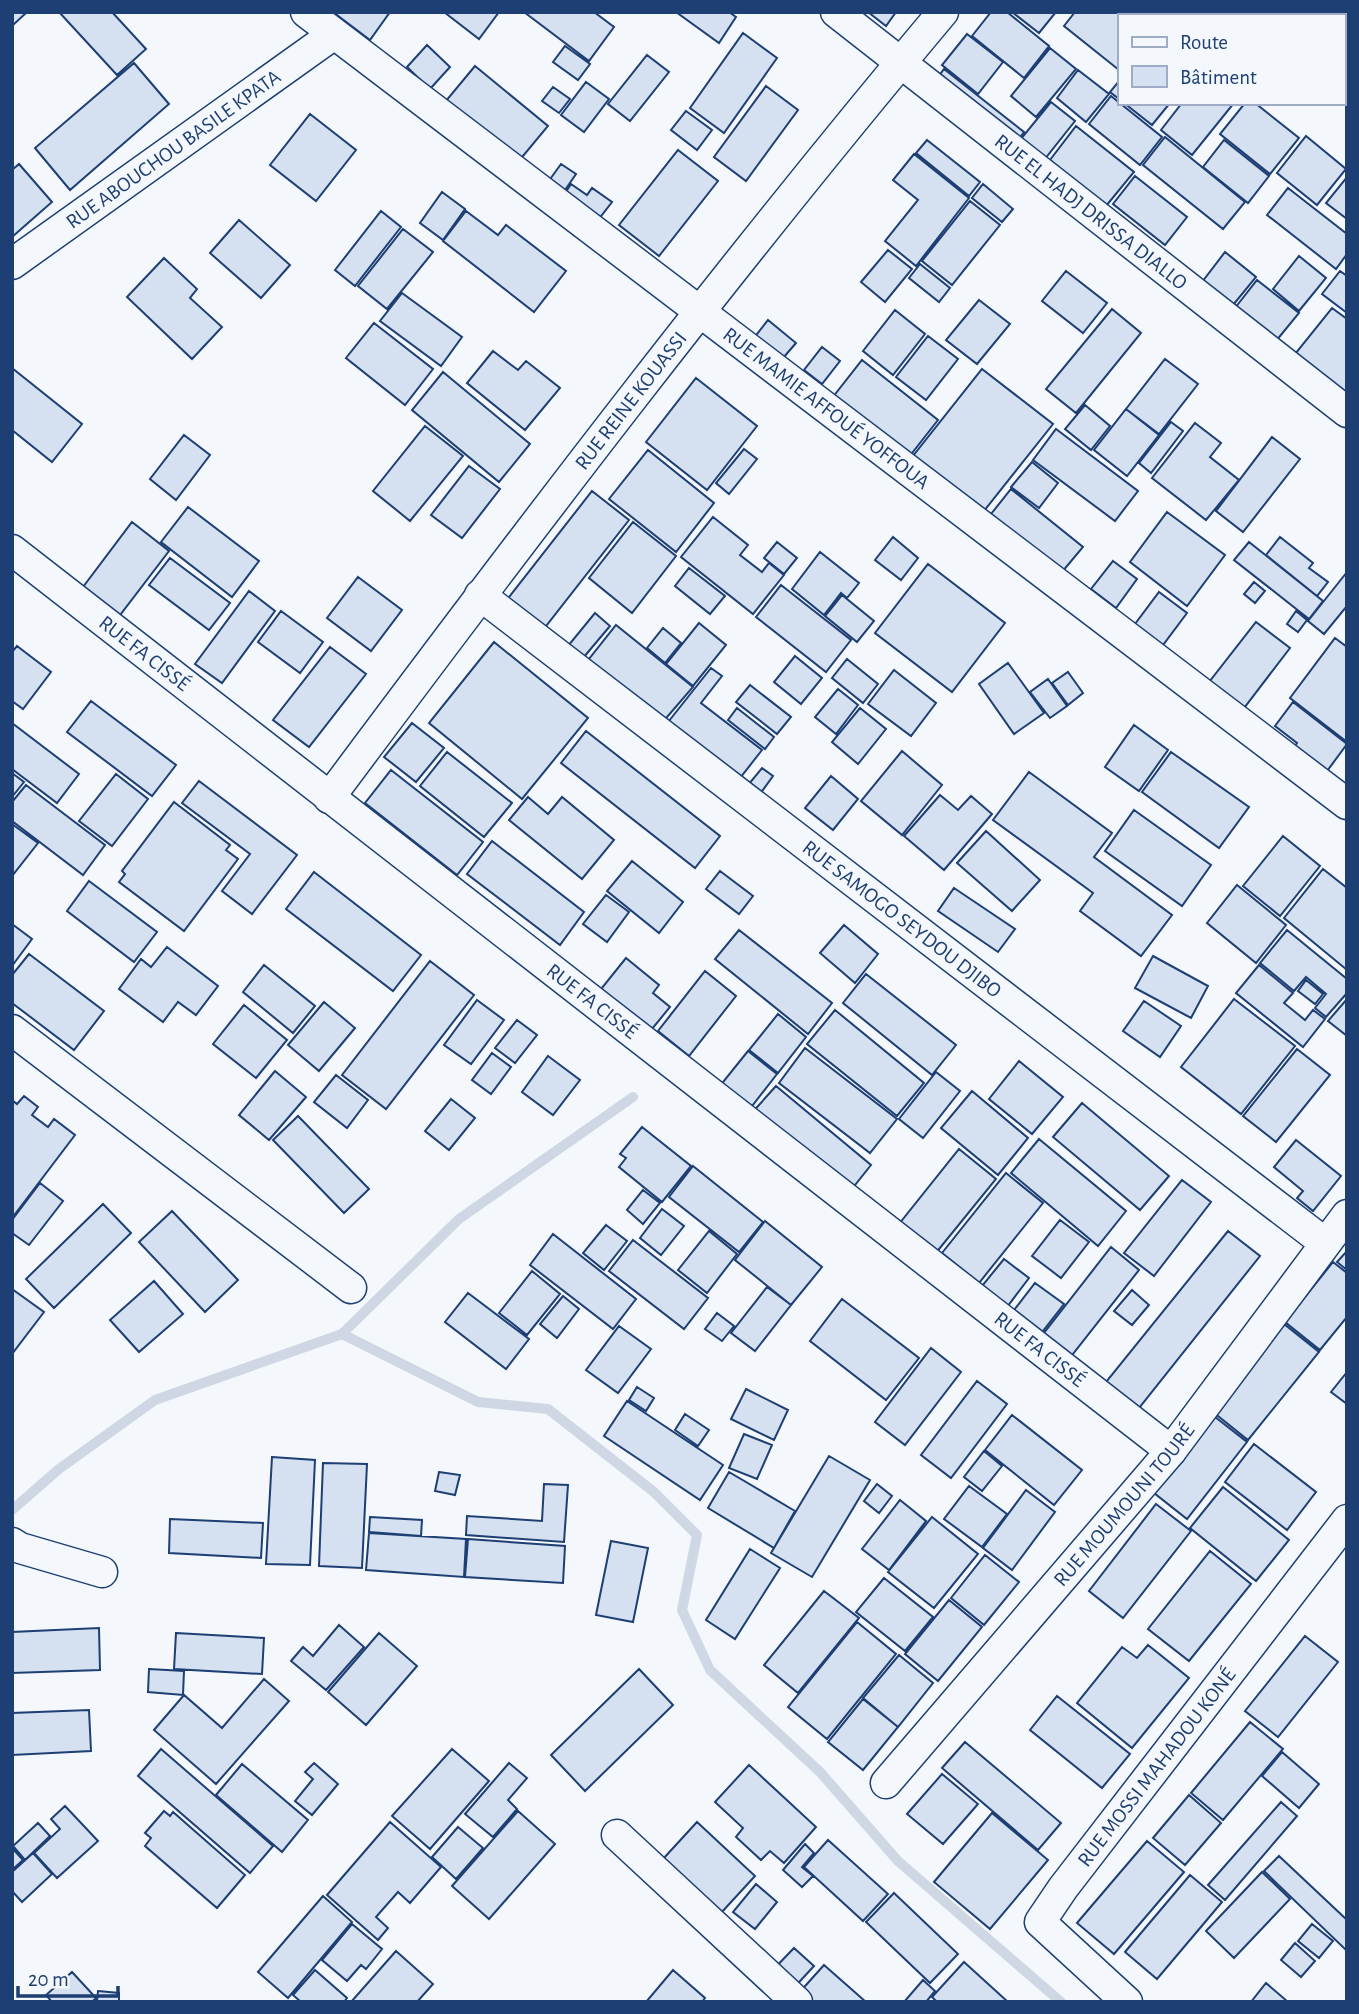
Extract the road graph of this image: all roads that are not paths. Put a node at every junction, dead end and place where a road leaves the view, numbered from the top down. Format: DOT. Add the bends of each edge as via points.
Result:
graph roads {
  1 [pos="306,12"];
  2 [pos="836,12"];
  3 [pos="943,12"];
  4 [pos="334,34"];
  5 [pos="901,62"];
  6 [pos="12,264"];
  7 [pos="699,311"];
  8 [pos="1347,412"];
  9 [pos="12,550"];
  10 [pos="480,595"];
  11 [pos="329,798"];
  12 [pos="1347,804"];
  13 [pos="12,1030"];
  14 [pos="1347,1215"];
  15 [pos="1325,1243"];
  16 [pos="351,1288"];
  17 [pos="1171,1451"];
  18 [pos="1347,1520"];
  19 [pos="12,1543"];
  20 [pos="102,1572"];
  21 [pos="886,1783"];
  22 [pos="617,1835"];
  23 [pos="797,2002"];
  24 [pos="1127,2002"];
  1 -- 4 [label="street, RUE MAMIE AFFOUÉ YOFFOUA"];
  2 -- 5 [label="street, RUE EL HADJ DRISSA DIALLO"];
  3 -- 5 [label="street, RUE REINE KOUASSI"];
  4 -- 6 [label="street, RUE ABOUCHOU BASILE KPATA"];
  4 -- 7 [label="street, RUE MAMIE AFFOUÉ YOFFOUA"];
  5 -- 7 [label="street, RUE REINE KOUASSI"];
  5 -- 8 [label="street, RUE EL HADJ DRISSA DIALLO"];
  7 -- 10 [label="street, RUE REINE KOUASSI"];
  7 -- 12 [label="street, RUE MAMIE AFFOUÉ YOFFOUA"];
  9 -- 11 [label="street, RUE FA CISSÉ"];
  10 -- 11 [label="street, RUE REINE KOUASSI"];
  10 -- 15 [label="street, RUE SAMOGO SEYDOU DJIBO"];
  11 -- 17 [label="street, RUE FA CISSÉ"];
  13 -- 16 [label="street"];
  14 -- 15 [label="street, RUE MOUMOUNI TOURÉ"];
  15 -- 17 [label="street, RUE MOUMOUNI TOURÉ"];
  17 -- 21 [label="street, RUE MOUMOUNI TOURÉ"];
  18 -- 24 [label="street, RUE MOSSI MAHADOU KONÉ" via="1040,1922"];
  19 -- 20 [label="street"];
  22 -- 23 [label="street"];
}
